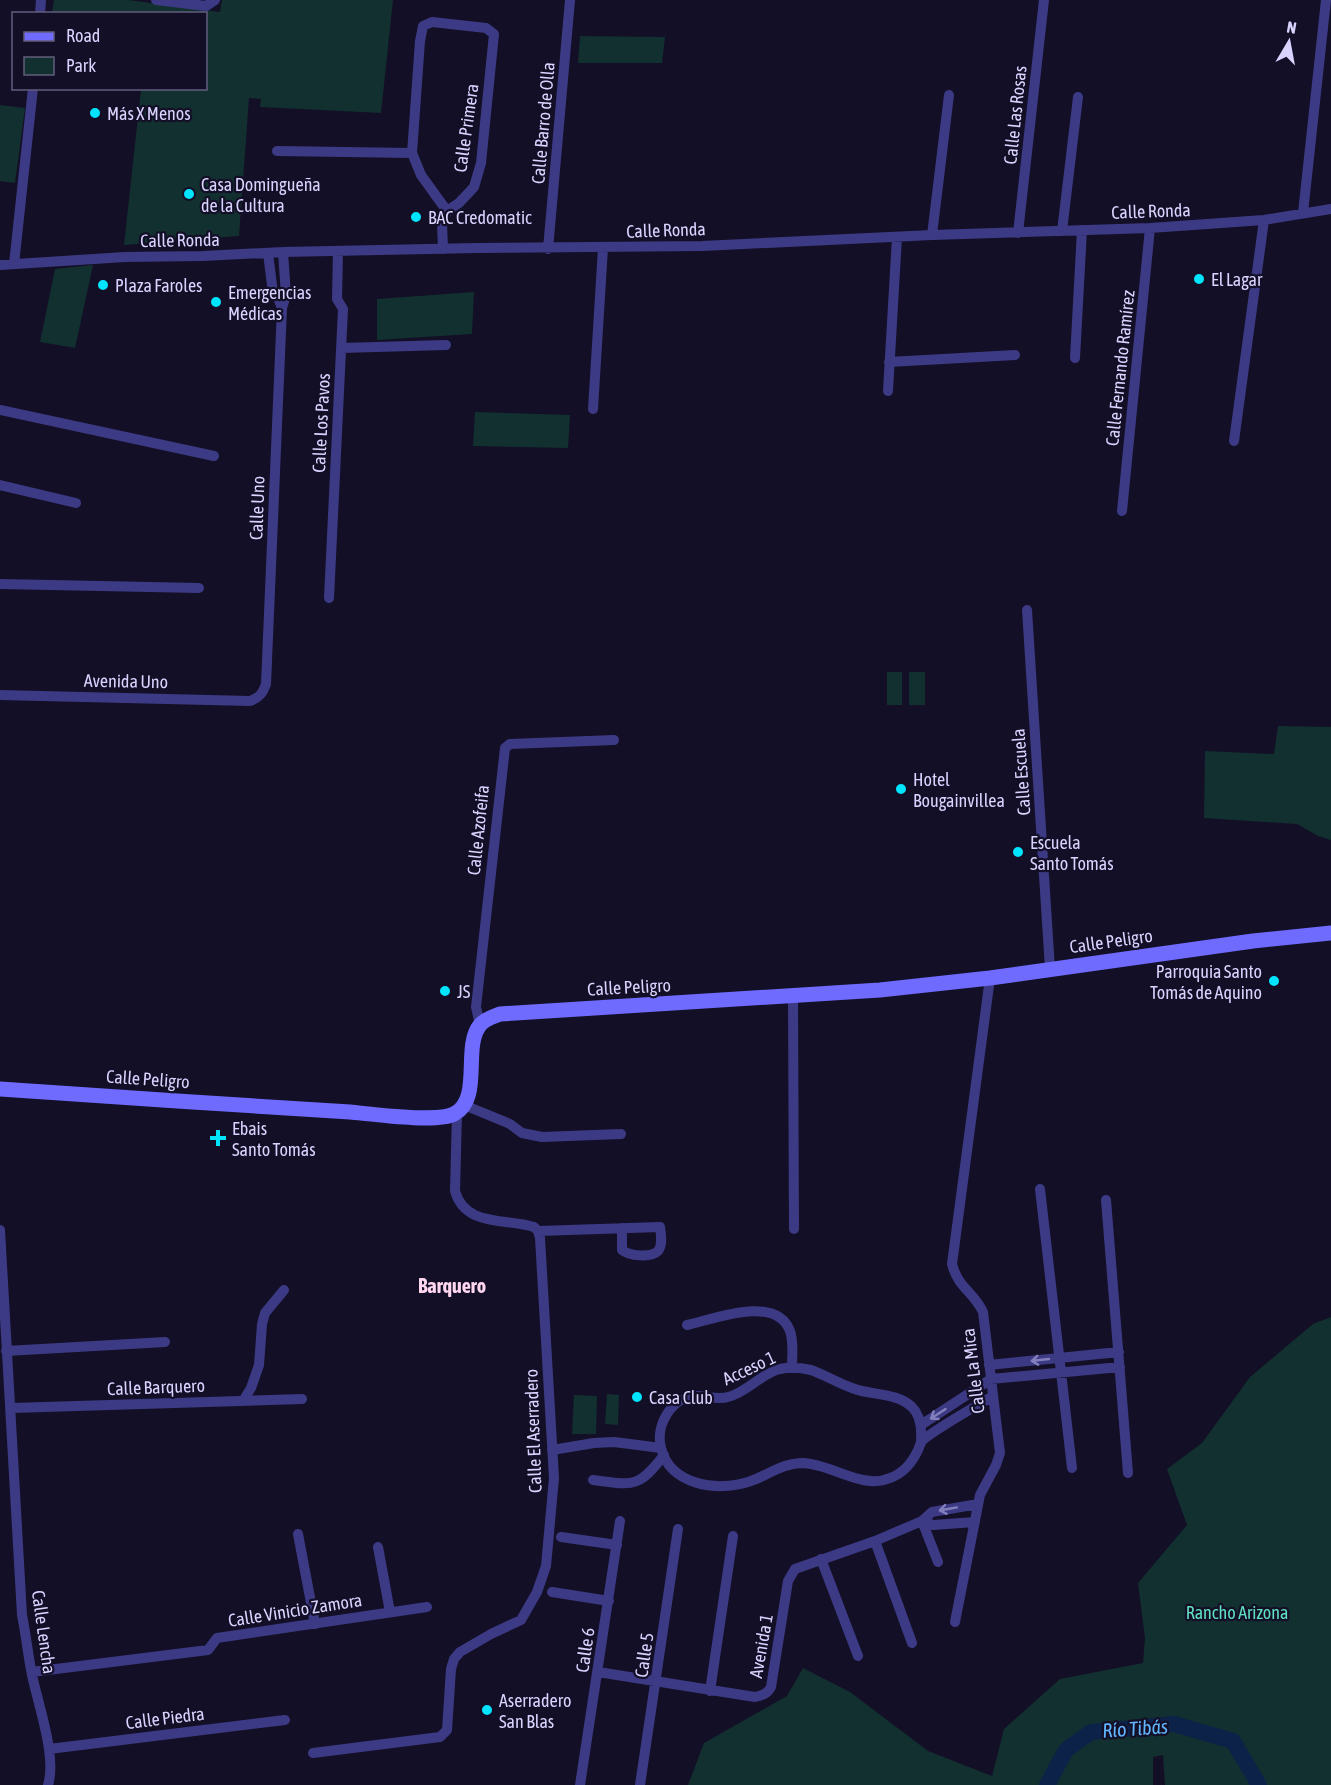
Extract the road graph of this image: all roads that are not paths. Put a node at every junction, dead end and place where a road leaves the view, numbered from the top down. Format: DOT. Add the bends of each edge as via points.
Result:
graph roads {
  1 [pos="156,0"];
  2 [pos="570,0"];
  3 [pos="1044,0"];
  4 [pos="1326,0"];
  5 [pos="215,1"];
  6 [pos="33,90"];
  7 [pos="949,95"];
  8 [pos="1077,97"];
  9 [pos="277,151"];
  10 [pos="412,153"];
  11 [pos="1331,209"];
  12 [pos="447,211"];
  13 [pos="1303,213"];
  14 [pos="1264,220"];
  15 [pos="1150,228"];
  16 [pos="1082,230"];
  17 [pos="1062,231"];
  18 [pos="1018,233"];
  19 [pos="932,235"];
  20 [pos="897,237"];
  21 [pos="603,248"];
  22 [pos="443,249"];
  23 [pos="548,249"];
  24 [pos="338,251"];
  25 [pos="283,252"];
  26 [pos="268,253"];
  27 [pos="14,264"];
  28 [pos="0,265"];
  29 [pos="282,308"];
  30 [pos="446,345"];
  31 [pos="341,348"];
  32 [pos="1015,355"];
  33 [pos="1075,358"];
  34 [pos="889,362"];
  35 [pos="888,391"];
  36 [pos="593,409"];
  37 [pos="0,410"];
  38 [pos="1234,441"];
  39 [pos="214,456"];
  40 [pos="0,485"];
  41 [pos="76,503"];
  42 [pos="1122,511"];
  43 [pos="0,584"];
  44 [pos="199,588"];
  45 [pos="329,598"];
  46 [pos="1028,609"];
  47 [pos="0,695"];
  48 [pos="250,701"];
  49 [pos="614,740"];
  50 [pos="1331,933"];
  51 [pos="1050,969"];
  52 [pos="990,978"];
  53 [pos="793,996"];
  54 [pos="480,1025"];
  55 [pos="0,1089"];
  56 [pos="460,1109"];
  57 [pos="621,1134"];
  58 [pos="1040,1189"];
  59 [pos="1106,1200"];
  60 [pos="622,1228"];
  61 [pos="794,1229"];
  62 [pos="0,1230"];
  63 [pos="538,1231"];
  64 [pos="284,1290"];
  65 [pos="2,1315"];
  66 [pos="687,1325"];
  67 [pos="165,1342"];
  68 [pos="6,1351"];
  69 [pos="1119,1352"];
  70 [pos="1060,1358"];
  71 [pos="989,1365"];
  72 [pos="1120,1366"];
  73 [pos="792,1368"];
  74 [pos="1061,1371"];
  75 [pos="991,1379"];
  76 [pos="993,1396"];
  77 [pos="302,1399"];
  78 [pos="243,1401"];
  79 [pos="12,1408"];
  80 [pos="921,1425"];
  81 [pos="921,1441"];
  82 [pos="552,1450"];
  83 [pos="662,1452"];
  84 [pos="1071,1468"];
  85 [pos="1128,1473"];
  86 [pos="593,1480"];
  87 [pos="978,1503"];
  88 [pos="620,1521"];
  89 [pos="922,1521"];
  90 [pos="975,1522"];
  91 [pos="678,1529"];
  92 [pos="298,1534"];
  93 [pos="733,1536"];
  94 [pos="561,1537"];
  95 [pos="874,1541"];
  96 [pos="617,1545"];
  97 [pos="378,1547"];
  98 [pos="821,1559"];
  99 [pos="938,1562"];
  100 [pos="552,1592"];
  101 [pos="609,1601"];
  102 [pos="427,1607"];
  103 [pos="390,1612"];
  104 [pos="955,1622"];
  105 [pos="315,1624"];
  106 [pos="912,1643"];
  107 [pos="858,1656"];
  108 [pos="32,1672"];
  109 [pos="598,1672"];
  110 [pos="656,1682"];
  111 [pos="710,1691"];
  112 [pos="285,1720"];
  113 [pos="49,1749"];
  114 [pos="313,1753"];
  115 [pos="48,1785"];
  116 [pos="580,1785"];
  117 [pos="640,1785"];
  1 -- 5 [label="street" via="206,6"];
  2 -- 23 [label="street, Calle Barro de Olla"];
  3 -- 18 [label="street, Calle Las Rosas"];
  4 -- 13 [label="street"];
  6 -- 27 [label="street"];
  7 -- 19 [label="street"];
  8 -- 17 [label="street"];
  9 -- 10 [label="street"];
  10 -- 12 [label="street" via="427,184"];
  10 -- 12 [label="street, Calle Primera" via="423,26 432,22 486,28 494,34 480,170 474,188"];
  11 -- 13 [label="street, Calle Ronda"];
  12 -- 22 [label="street" via="442,223"];
  13 -- 14 [label="street, Calle Ronda"];
  14 -- 15 [label="street, Calle Ronda"];
  14 -- 38 [label="street"];
  15 -- 16 [label="street, Calle Ronda"];
  15 -- 42 [label="street, Calle Fernando Ramírez"];
  16 -- 17 [label="street, Calle Ronda"];
  16 -- 33 [label="street"];
  17 -- 18 [label="street, Calle Ronda"];
  18 -- 19 [label="street, Calle Ronda"];
  19 -- 20 [label="street, Calle Ronda"];
  20 -- 21 [label="street, Calle Ronda"];
  20 -- 34 [label="street"];
  21 -- 23 [label="street, Calle Ronda"];
  21 -- 36 [label="street"];
  22 -- 23 [label="street, Calle Ronda"];
  22 -- 24 [label="street, Calle Ronda"];
  24 -- 25 [label="street, Calle Ronda"];
  24 -- 31 [label="street, Calle Los Pavos" via="337,299 343,309"];
  25 -- 26 [label="street, Calle Ronda"];
  25 -- 29 [label="street, Calle Uno" via="286,295"];
  26 -- 27 [label="street, Calle Ronda"];
  26 -- 29 [label="street, Calle Uno" via="273,293"];
  27 -- 28 [label="street, Calle Ronda"];
  29 -- 48 [label="street, Calle Uno" via="266,684 258,698"];
  30 -- 31 [label="street"];
  31 -- 45 [label="street, Calle Los Pavos"];
  32 -- 34 [label="street"];
  34 -- 35 [label="street"];
  37 -- 39 [label="street"];
  40 -- 41 [label="street"];
  43 -- 44 [label="street"];
  46 -- 51 [label="street, Calle Escuela"];
  47 -- 48 [label="street, Avenida Uno"];
  49 -- 54 [label="street, Calle Azofeifa" via="510,744 505,748 476,1007"];
  50 -- 51 [label="main road, Calle Peligro"];
  51 -- 52 [label="main road, Calle Peligro"];
  52 -- 53 [label="main road, Calle Peligro"];
  52 -- 71 [label="street, Calle La Mica" via="952,1264 955,1278 983,1312"];
  53 -- 54 [label="main road, Calle Peligro" via="507,1014"];
  53 -- 61 [label="street"];
  54 -- 56 [label="main road" via="473,1043 470,1085"];
  55 -- 56 [label="main road, Calle Peligro" via="433,1117 448,1116"];
  56 -- 57 [label="street" via="510,1124 522,1134"];
  56 -- 63 [label="street" via="455,1191 458,1202 475,1215 527,1225"];
  58 -- 70 [label="street"];
  59 -- 69 [label="street"];
  60 -- 63 [label="street"];
  62 -- 65 [label="street, Calle Lencha"];
  63 -- 82 [label="street, Calle El Aserradero"];
  64 -- 78 [label="street" via="266,1313 259,1365"];
  65 -- 68 [label="street, Calle Lencha"];
  66 -- 73 [label="street" via="752,1311 775,1314 790,1331"];
  67 -- 68 [label="street"];
  68 -- 79 [label="street, Calle Lencha"];
  69 -- 70 [label="street"];
  69 -- 72 [label="street"];
  70 -- 71 [label="street, one-way"];
  70 -- 74 [label="street"];
  71 -- 75 [label="street, Calle La Mica"];
  72 -- 74 [label="street"];
  72 -- 85 [label="street"];
  73 -- 80 [label="street, Acceso 1" via="809,1370 861,1391 897,1398 915,1410"];
  73 -- 83 [label="street, Acceso 1" via="767,1374 726,1398 696,1396 678,1402 664,1419"];
  74 -- 75 [label="street"];
  74 -- 84 [label="street"];
  75 -- 76 [label="street, Calle La Mica"];
  75 -- 80 [label="street, one-way"];
  76 -- 81 [label="street"];
  76 -- 87 [label="street, Calle La Mica" via="1000,1453"];
  77 -- 78 [label="street, Calle Barquero"];
  78 -- 79 [label="street, Calle Barquero"];
  79 -- 108 [label="street, Calle Lencha" via="22,1615"];
  80 -- 81 [label="street"];
  81 -- 83 [label="street" via="906,1469 888,1480 876,1481 805,1463 783,1466 746,1483 694,1483 675,1473"];
  82 -- 83 [label="street" via="604,1443"];
  82 -- 114 [label="street, Calle El Aserradero" via="554,1478 546,1566 537,1592 521,1620 476,1642 454,1659 446,1733 440,1737"];
  83 -- 86 [label="street" via="636,1483"];
  87 -- 89 [label="street, Avenida 1, one-way" via="932,1512"];
  87 -- 90 [label="street, Calle La Mica"];
  88 -- 96 [label="street, Calle 6"];
  89 -- 90 [label="street, Avenida 1" via="933,1525"];
  89 -- 95 [label="street, Avenida 1"];
  89 -- 99 [label="street"];
  90 -- 104 [label="street, Calle La Mica"];
  91 -- 110 [label="street, Calle 5"];
  92 -- 105 [label="street"];
  93 -- 111 [label="street"];
  94 -- 96 [label="street"];
  95 -- 98 [label="street, Avenida 1"];
  95 -- 106 [label="street"];
  96 -- 101 [label="street, Calle 6"];
  97 -- 103 [label="street"];
  98 -- 107 [label="street"];
  98 -- 111 [label="street, Avenida 1" via="795,1569 788,1581 768,1693 755,1697"];
  100 -- 101 [label="street"];
  101 -- 109 [label="street, Calle 6"];
  102 -- 103 [label="street, Calle Vinicio Zamora"];
  103 -- 105 [label="street, Calle Vinicio Zamora"];
  105 -- 108 [label="street, Calle Vinicio Zamora" via="217,1638 208,1650"];
  108 -- 113 [label="street, Calle Lencha"];
  109 -- 110 [label="street, Avenida 1"];
  109 -- 116 [label="street, Calle 6"];
  110 -- 111 [label="street, Avenida 1"];
  110 -- 117 [label="street, Calle 5"];
  112 -- 113 [label="street, Calle Piedra"];
  113 -- 115 [label="street, Calle Lencha"];
}
